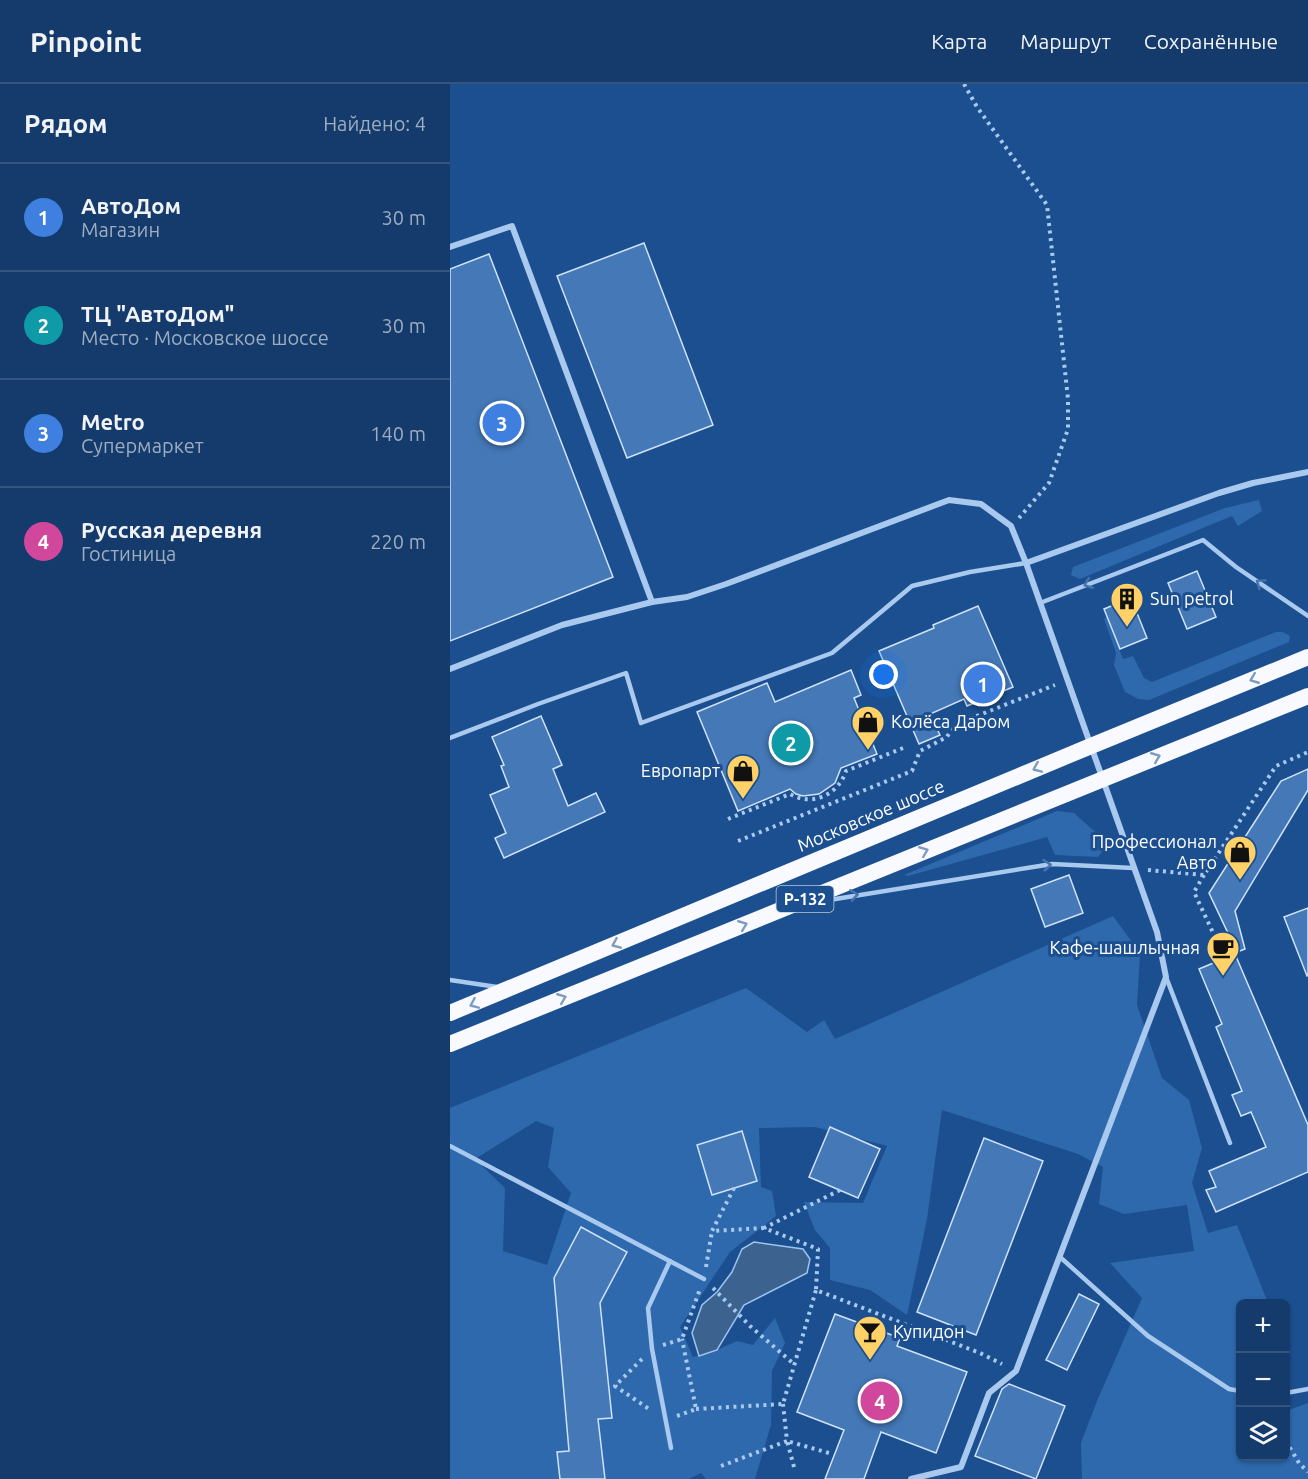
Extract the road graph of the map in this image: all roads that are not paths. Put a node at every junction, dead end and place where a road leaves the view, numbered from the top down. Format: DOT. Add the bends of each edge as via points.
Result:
graph roads {
  1 [pos="450,247"];
  2 [pos="1308,472"];
  3 [pos="1026,563"];
  4 [pos="652,602"];
  5 [pos="1040,603"];
  6 [pos="1308,616"];
  7 [pos="1308,657"];
  8 [pos="450,669"];
  9 [pos="1308,696"];
  10 [pos="450,738"];
  11 [pos="1090,746"];
  12 [pos="1102,779"];
  13 [pos="1133,868"];
  14 [pos="776,911"];
  15 [pos="1166,977"];
  16 [pos="450,980"];
  17 [pos="508,989"];
  18 [pos="450,1013"];
  19 [pos="450,1044"];
  20 [pos="1230,1143"];
  21 [pos="450,1146"];
  22 [pos="1060,1257"];
  23 [pos="670,1262"];
  24 [pos="704,1279"];
  25 [pos="1308,1389"];
  26 [pos="1236,1390"];
  27 [pos="1290,1392"];
  28 [pos="671,1448"];
  29 [pos="911,1479"];
  1 -- 4 [label="street" via="512,226"];
  2 -- 3 [label="street" via="1220,493"];
  3 -- 4 [label="street" via="1011,526 981,504 949,500 726,584 687,597"];
  3 -- 5 [label="street"];
  3 -- 10 [label="lane" via="912,586 832,653 641,723 626,673"];
  4 -- 8 [label="street" via="562,625"];
  6 -- 5 [label="lane, one-way" via="1203,540"];
  5 -- 11 [label="street"];
  7 -- 11 [label="highway, Московское шоссе / Р-132, one-way"];
  12 -- 9 [label="highway, Р-132, one-way"];
  11 -- 12 [label="street"];
  11 -- 17 [label="highway, Московское шоссе / Р-132, one-way"];
  12 -- 13 [label="street"];
  14 -- 12 [label="highway, Р-132, one-way"];
  14 -- 13 [label="lane, one-way" via="837,897 1052,864"];
  13 -- 15 [label="street" via="1156,932"];
  19 -- 14 [label="highway, Р-132, one-way"];
  15 -- 20 [label="lane"];
  15 -- 22 [label="street"];
  16 -- 17 [label="lane"];
  17 -- 18 [label="highway, Московское шоссе / Р-132, one-way"];
  21 -- 23 [label="lane"];
  22 -- 26 [label="lane" via="1148,1336"];
  22 -- 29 [label="street" via="1017,1371 989,1393 961,1467"];
  23 -- 24 [label="lane"];
  23 -- 28 [label="lane" via="648,1308"];
  25 -- 27 [label="lane"];
}
